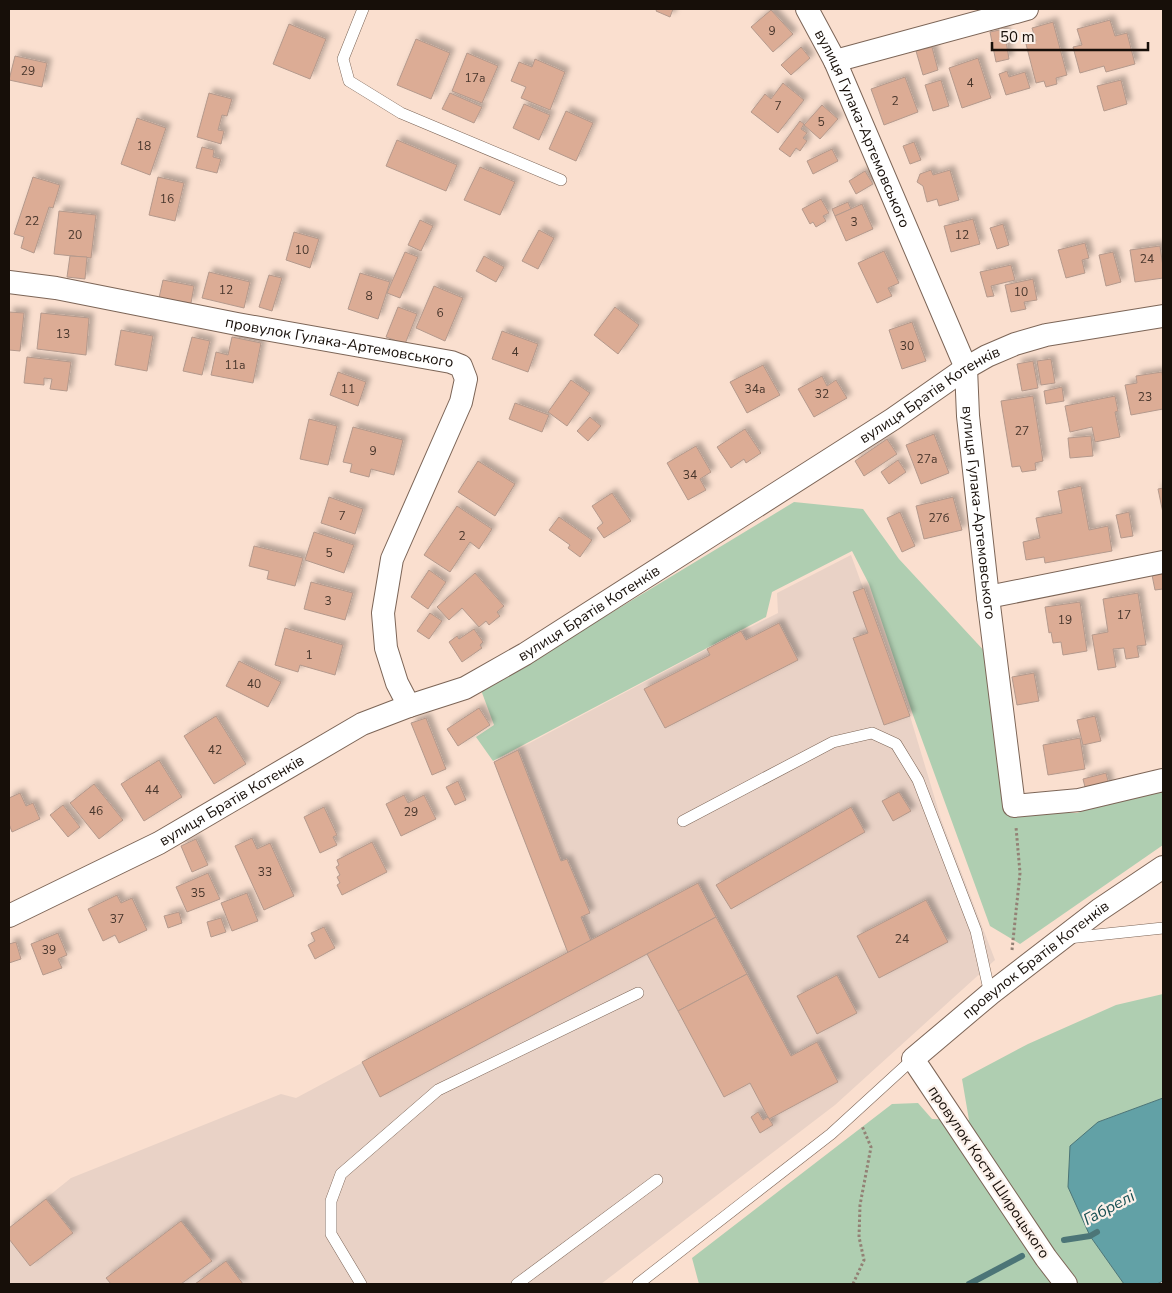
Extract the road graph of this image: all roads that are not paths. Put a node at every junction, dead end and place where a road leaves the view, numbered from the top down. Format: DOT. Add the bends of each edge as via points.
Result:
graph roads {
  1 [pos="363,9"];
  2 [pos="808,9"];
  3 [pos="1026,9"];
  4 [pos="836,61"];
  5 [pos="561,180"];
  6 [pos="9,282"];
  7 [pos="1163,316"];
  8 [pos="966,368"];
  9 [pos="1163,562"];
  10 [pos="988,597"];
  11 [pos="410,706"];
  12 [pos="1163,780"];
  13 [pos="683,821"];
  14 [pos="1163,868"];
  15 [pos="9,916"];
  16 [pos="1163,928"];
  17 [pos="1062,939"];
  18 [pos="638,993"];
  19 [pos="990,994"];
  20 [pos="913,1059"];
  21 [pos="657,1180"];
  22 [pos="361,1284"];
  23 [pos="517,1284"];
  24 [pos="638,1284"];
  25 [pos="1066,1284"];
  1 -- 5 [label="lane" via="343,59 349,82 401,113"];
  2 -- 4 [label="street, вулиця Гулака-Артемовського"];
  3 -- 4 [label="street"];
  4 -- 8 [label="street, вулиця Гулака-Артемовського"];
  6 -- 11 [label="street, провулок Гулака-Артемовського" via="56,288 461,366 466,379 460,402 392,559 383,613 386,648 397,682"];
  7 -- 8 [label="street, вулиця Братів Котенків" via="1046,335 1015,344"];
  8 -- 10 [label="street, вулиця Гулака-Артемовського" via="968,416"];
  8 -- 11 [label="street, вулиця Братів Котенків" via="894,419 525,654 465,688"];
  9 -- 10 [label="street"];
  10 -- 12 [label="street, вулиця Гулака-Артемовського" via="1014,806 1079,800"];
  11 -- 15 [label="street, вулиця Братів Котенків" via="362,724 159,843"];
  13 -- 19 [label="lane" via="833,742 872,733 896,744 918,780 976,931"];
  14 -- 17 [label="street, провулок Братів Котенків"];
  16 -- 17 [label="lane"];
  17 -- 19 [label="street, провулок Братів Котенків"];
  18 -- 22 [label="lane" via="438,1090 341,1174 332,1202 331,1234"];
  19 -- 20 [label="street, провулок Братів Котенків"];
  20 -- 24 [label="lane" via="831,1134"];
  20 -- 25 [label="street, провулок Костя Широцького"];
  21 -- 23 [label="lane"];
}
